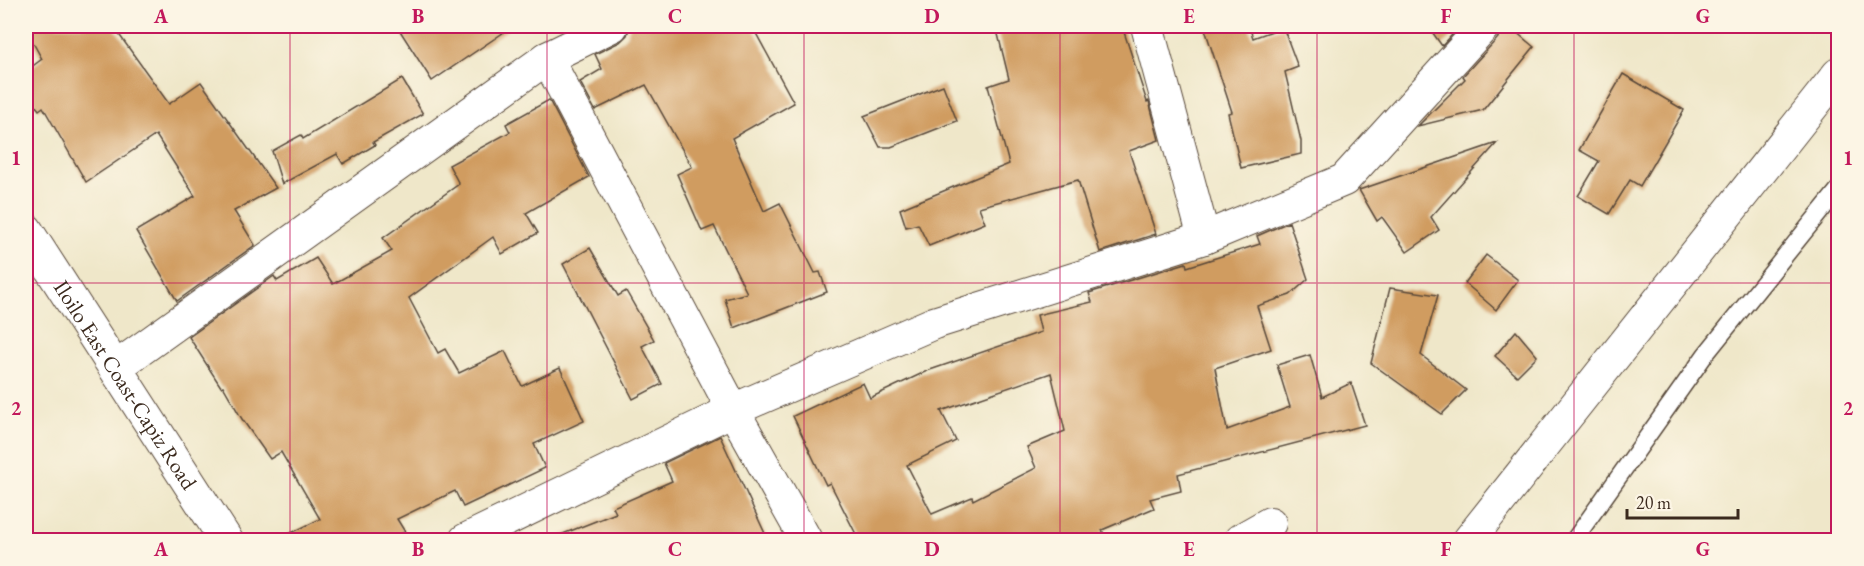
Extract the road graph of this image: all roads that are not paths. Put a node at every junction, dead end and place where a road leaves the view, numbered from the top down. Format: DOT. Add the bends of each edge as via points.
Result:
graph roads {
  1 [pos="612,26"];
  2 [pos="1148,26"];
  3 [pos="1484,26"];
  4 [pos="547,58"];
  5 [pos="1839,74"];
  6 [pos="1839,190"];
  7 [pos="26,230"];
  8 [pos="1204,238"];
  9 [pos="115,368"];
  10 [pos="733,410"];
  11 [pos="1270,523"];
  12 [pos="226,540"];
  13 [pos="465,540"];
  14 [pos="806,540"];
  15 [pos="1240,540"];
  16 [pos="1470,540"];
  17 [pos="1574,540"];
  1 -- 4 [label="street"];
  2 -- 8 [label="street"];
  3 -- 8 [label="street" via="1344,180"];
  4 -- 9 [label="street"];
  4 -- 10 [label="street"];
  5 -- 16 [label="street"];
  6 -- 17 [label="lane" via="1705,355"];
  7 -- 9 [label="main road, Iloilo East Coast-Capiz Road"];
  8 -- 10 [label="street" via="934,323"];
  9 -- 12 [label="main road, Iloilo East Coast-Capiz Road"];
  10 -- 13 [label="street"];
  10 -- 14 [label="street"];
  11 -- 15 [label="street"];
}
